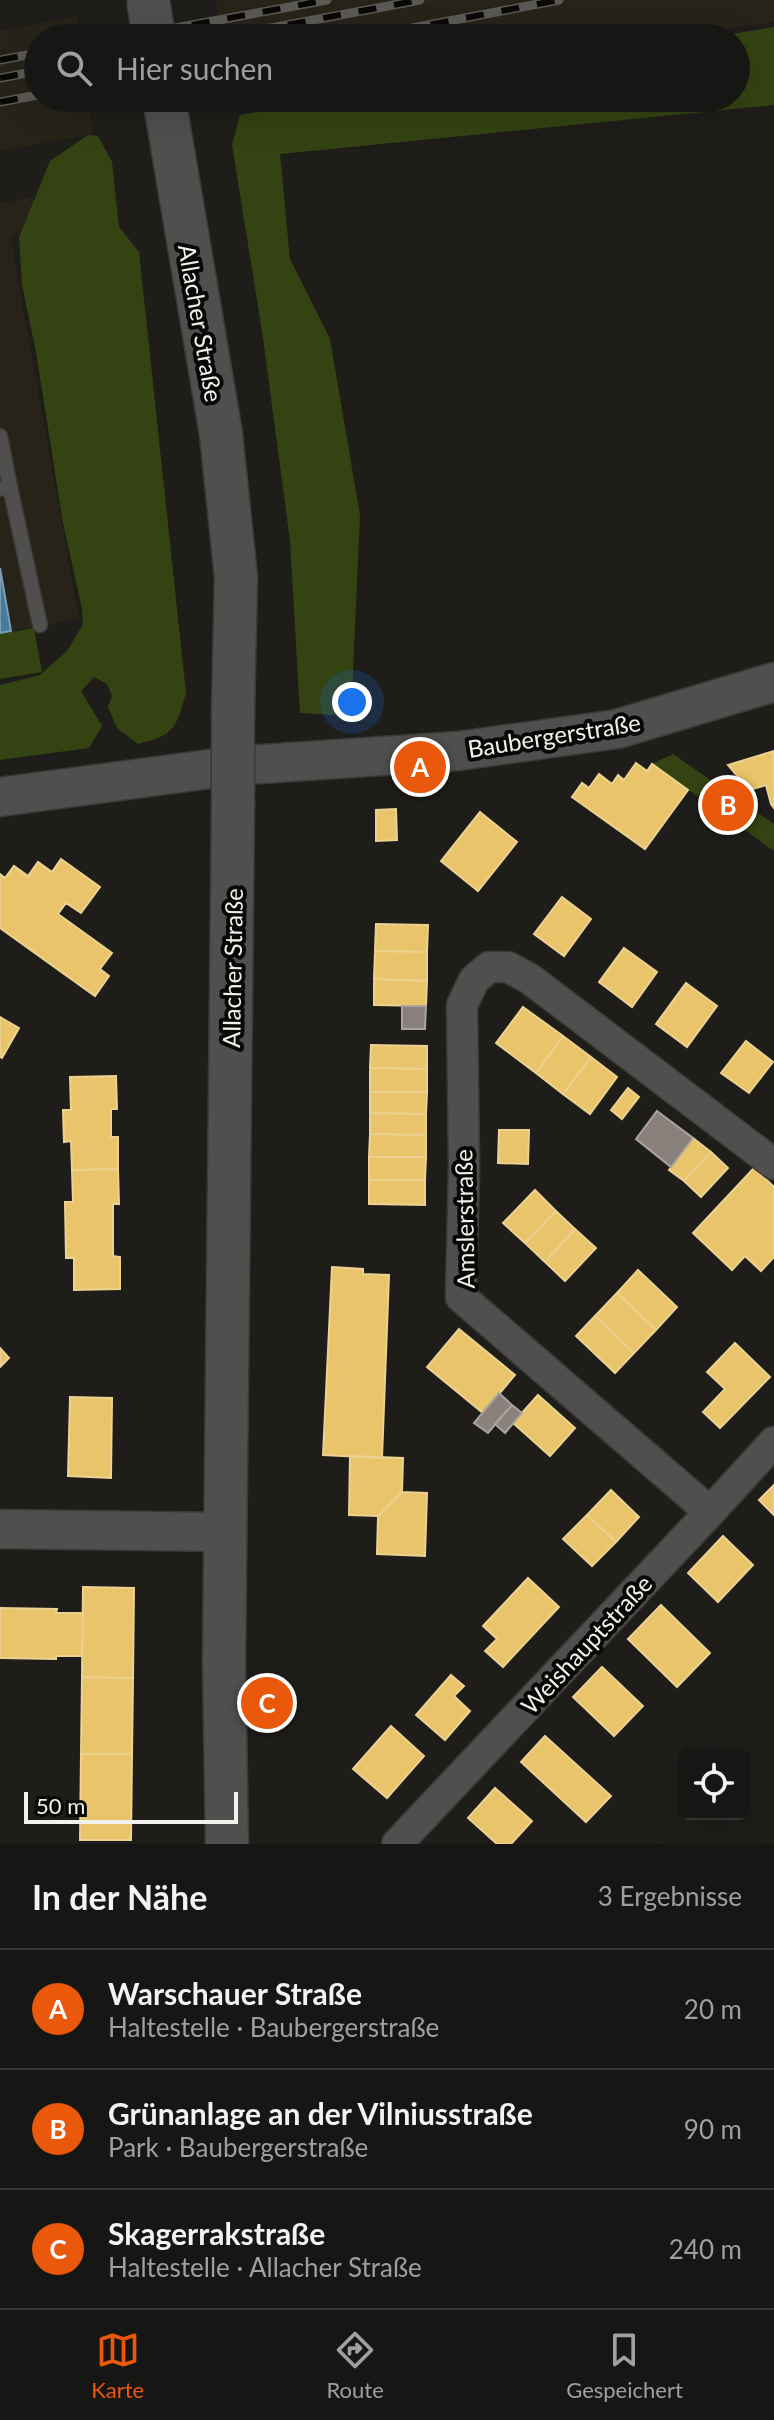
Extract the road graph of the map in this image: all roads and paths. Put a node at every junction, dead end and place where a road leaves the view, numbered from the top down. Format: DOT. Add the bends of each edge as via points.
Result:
graph roads {
  1 [pos="148,0"];
  2 [pos="152,24"];
  3 [pos="166,112"];
  4 [pos="0,436"];
  5 [pos="5,488"];
  6 [pos="40,625"];
  7 [pos="774,682"];
  8 [pos="233,786"];
  9 [pos="0,797"];
  10 [pos="774,1164"];
  11 [pos="774,1442"];
  12 [pos="710,1512"];
  13 [pos="0,1529"];
  14 [pos="227,1532"];
  15 [pos="227,1844"];
  16 [pos="397,1844"];
  1 -- 2 [label="main road, bridge"];
  3 -- 8 [label="main road, Allacher Straße, bridge" via="223,450 236,577"];
  4 -- 5 [label="lane"];
  5 -- 6 [label="lane"];
  7 -- 8 [label="street, Baubergerstraße" via="617,729"];
  8 -- 9 [label="street, Baubergerstraße"];
  8 -- 14 [label="main road, Allacher Straße"];
  10 -- 12 [label="street, Amslerstraße" via="530,979 508,967 489,967 474,980 462,1005 461,1297"];
  11 -- 12 [label="street, Weishauptstraße"];
  12 -- 16 [label="street, Weishauptstraße"];
  13 -- 14 [label="street"];
  14 -- 15 [label="main road, Allacher Straße"];
}
